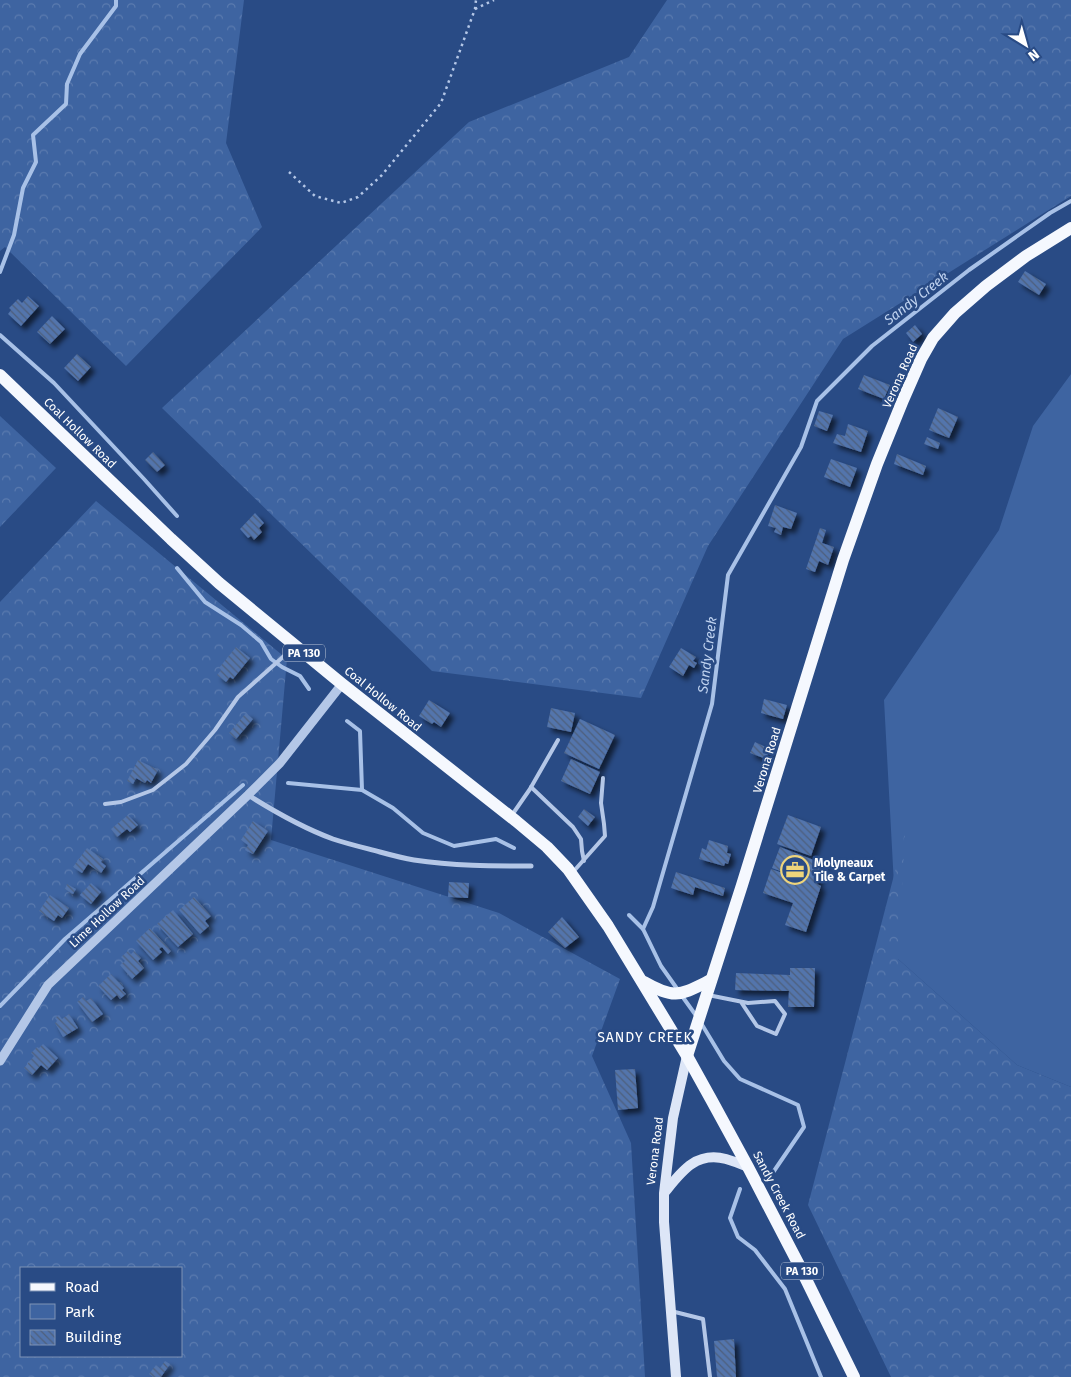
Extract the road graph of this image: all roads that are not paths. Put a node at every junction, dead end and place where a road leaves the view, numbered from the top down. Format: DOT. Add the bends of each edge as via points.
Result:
graph roads {
  1 [pos="1071,228"];
  2 [pos="0,375"];
  3 [pos="295,646"];
  4 [pos="342,684"];
  5 [pos="558,740"];
  6 [pos="603,778"];
  7 [pos="531,787"];
  8 [pos="248,795"];
  9 [pos="105,804"];
  10 [pos="511,817"];
  11 [pos="584,860"];
  12 [pos="531,866"];
  13 [pos="572,874"];
  14 [pos="711,980"];
  15 [pos="642,981"];
  16 [pos="706,994"];
  17 [pos="741,1002"];
  18 [pos="686,1056"];
  19 [pos="0,1061"];
  20 [pos="748,1166"];
  21 [pos="664,1193"];
  22 [pos="671,1311"];
  23 [pos="676,1377"];
  24 [pos="710,1377"];
  25 [pos="854,1377"];
  1 -- 14 [label="main road, Verona Road" via="1026,256 955,313 933,338 921,359 877,464 843,560"];
  2 -- 3 [label="main road, Coal Hollow Road / PA 130" via="170,539"];
  3 -- 4 [label="main road, Coal Hollow Road / PA 130"];
  3 -- 9 [label="lane" via="238,697 186,764 153,790 121,802"];
  4 -- 8 [label="street, Lime Hollow Road" via="280,763"];
  4 -- 10 [label="main road, Coal Hollow Road / PA 130"];
  5 -- 7 [label="lane"];
  6 -- 11 [label="lane" via="601,803 605,836"];
  7 -- 10 [label="lane"];
  7 -- 11 [label="lane" via="581,839"];
  8 -- 12 [label="street" via="294,822 333,839 396,856 447,864"];
  8 -- 19 [label="street, Lime Hollow Road" via="48,985"];
  10 -- 13 [label="main road, Coal Hollow Road / PA 130" via="547,847"];
  11 -- 13 [label="lane"];
  13 -- 15 [label="main road, Coal Hollow Road / PA 130"];
  14 -- 15 [label="main road" via="678,994 661,992"];
  14 -- 16 [label="main road, Verona Road"];
  15 -- 18 [label="main road, Coal Hollow Road / PA 130"];
  16 -- 17 [label="lane"];
  16 -- 18 [label="main road, Verona Road"];
  17 -- 17 [label="lane" via="776,1001 785,1014 776,1034 757,1026"];
  18 -- 20 [label="main road, Sandy Creek Road / PA 130"];
  18 -- 21 [label="main road, Verona Road" via="673,1118"];
  20 -- 21 [label="main road" via="724,1158 704,1158 679,1174"];
  20 -- 25 [label="main road, Sandy Creek Road / PA 130"];
  21 -- 22 [label="main road, Verona Road"];
  22 -- 23 [label="main road, Verona Road"];
  22 -- 24 [label="lane" via="703,1319"];
}
